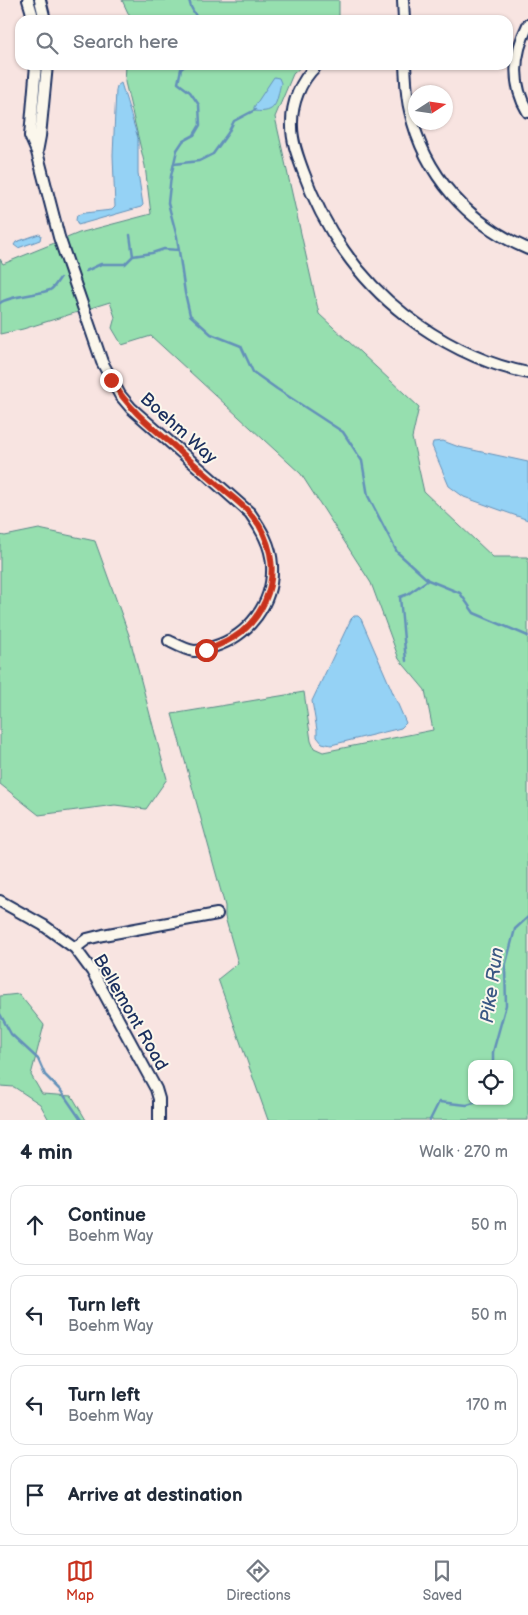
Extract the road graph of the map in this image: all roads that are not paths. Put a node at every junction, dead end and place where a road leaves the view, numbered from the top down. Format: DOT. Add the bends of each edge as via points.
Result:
graph roads {
  1 [pos="28,0"];
  2 [pos="40,0"];
  3 [pos="404,0"];
  4 [pos="32,15"];
  5 [pos="44,15"];
  6 [pos="404,15"];
  7 [pos="528,25"];
  8 [pos="37,70"];
  9 [pos="47,70"];
  10 [pos="313,70"];
  11 [pos="405,70"];
  12 [pos="528,112"];
  13 [pos="37,152"];
  14 [pos="528,249"];
  15 [pos="528,373"];
  16 [pos="169,641"];
  17 [pos="0,901"];
  18 [pos="217,914"];
  19 [pos="75,948"];
  20 [pos="159,1120"];
  1 -- 4 [label="street"];
  2 -- 5 [label="street"];
  3 -- 6 [label="street"];
  7 -- 12 [label="street" via="516,57 518,88"];
  8 -- 13 [label="street, Boehm Way" via="30,136"];
  9 -- 13 [label="street, Boehm Way"];
  10 -- 15 [label="street" via="297,94 293,111 294,142 322,216 352,262 404,314 444,342 494,364"];
  11 -- 14 [label="street" via="414,129 441,181 452,196 482,223"];
  13 -- 16 [label="street, Boehm Way" via="59,237 111,380 142,419 250,513 270,552 272,579 268,594 261,610 244,632 206,650 194,651"];
  17 -- 19 [label="street, Bellemont Road"];
  18 -- 19 [label="street" via="103,935"];
  19 -- 20 [label="street, Bellemont Road" via="92,971 156,1089"];
}
